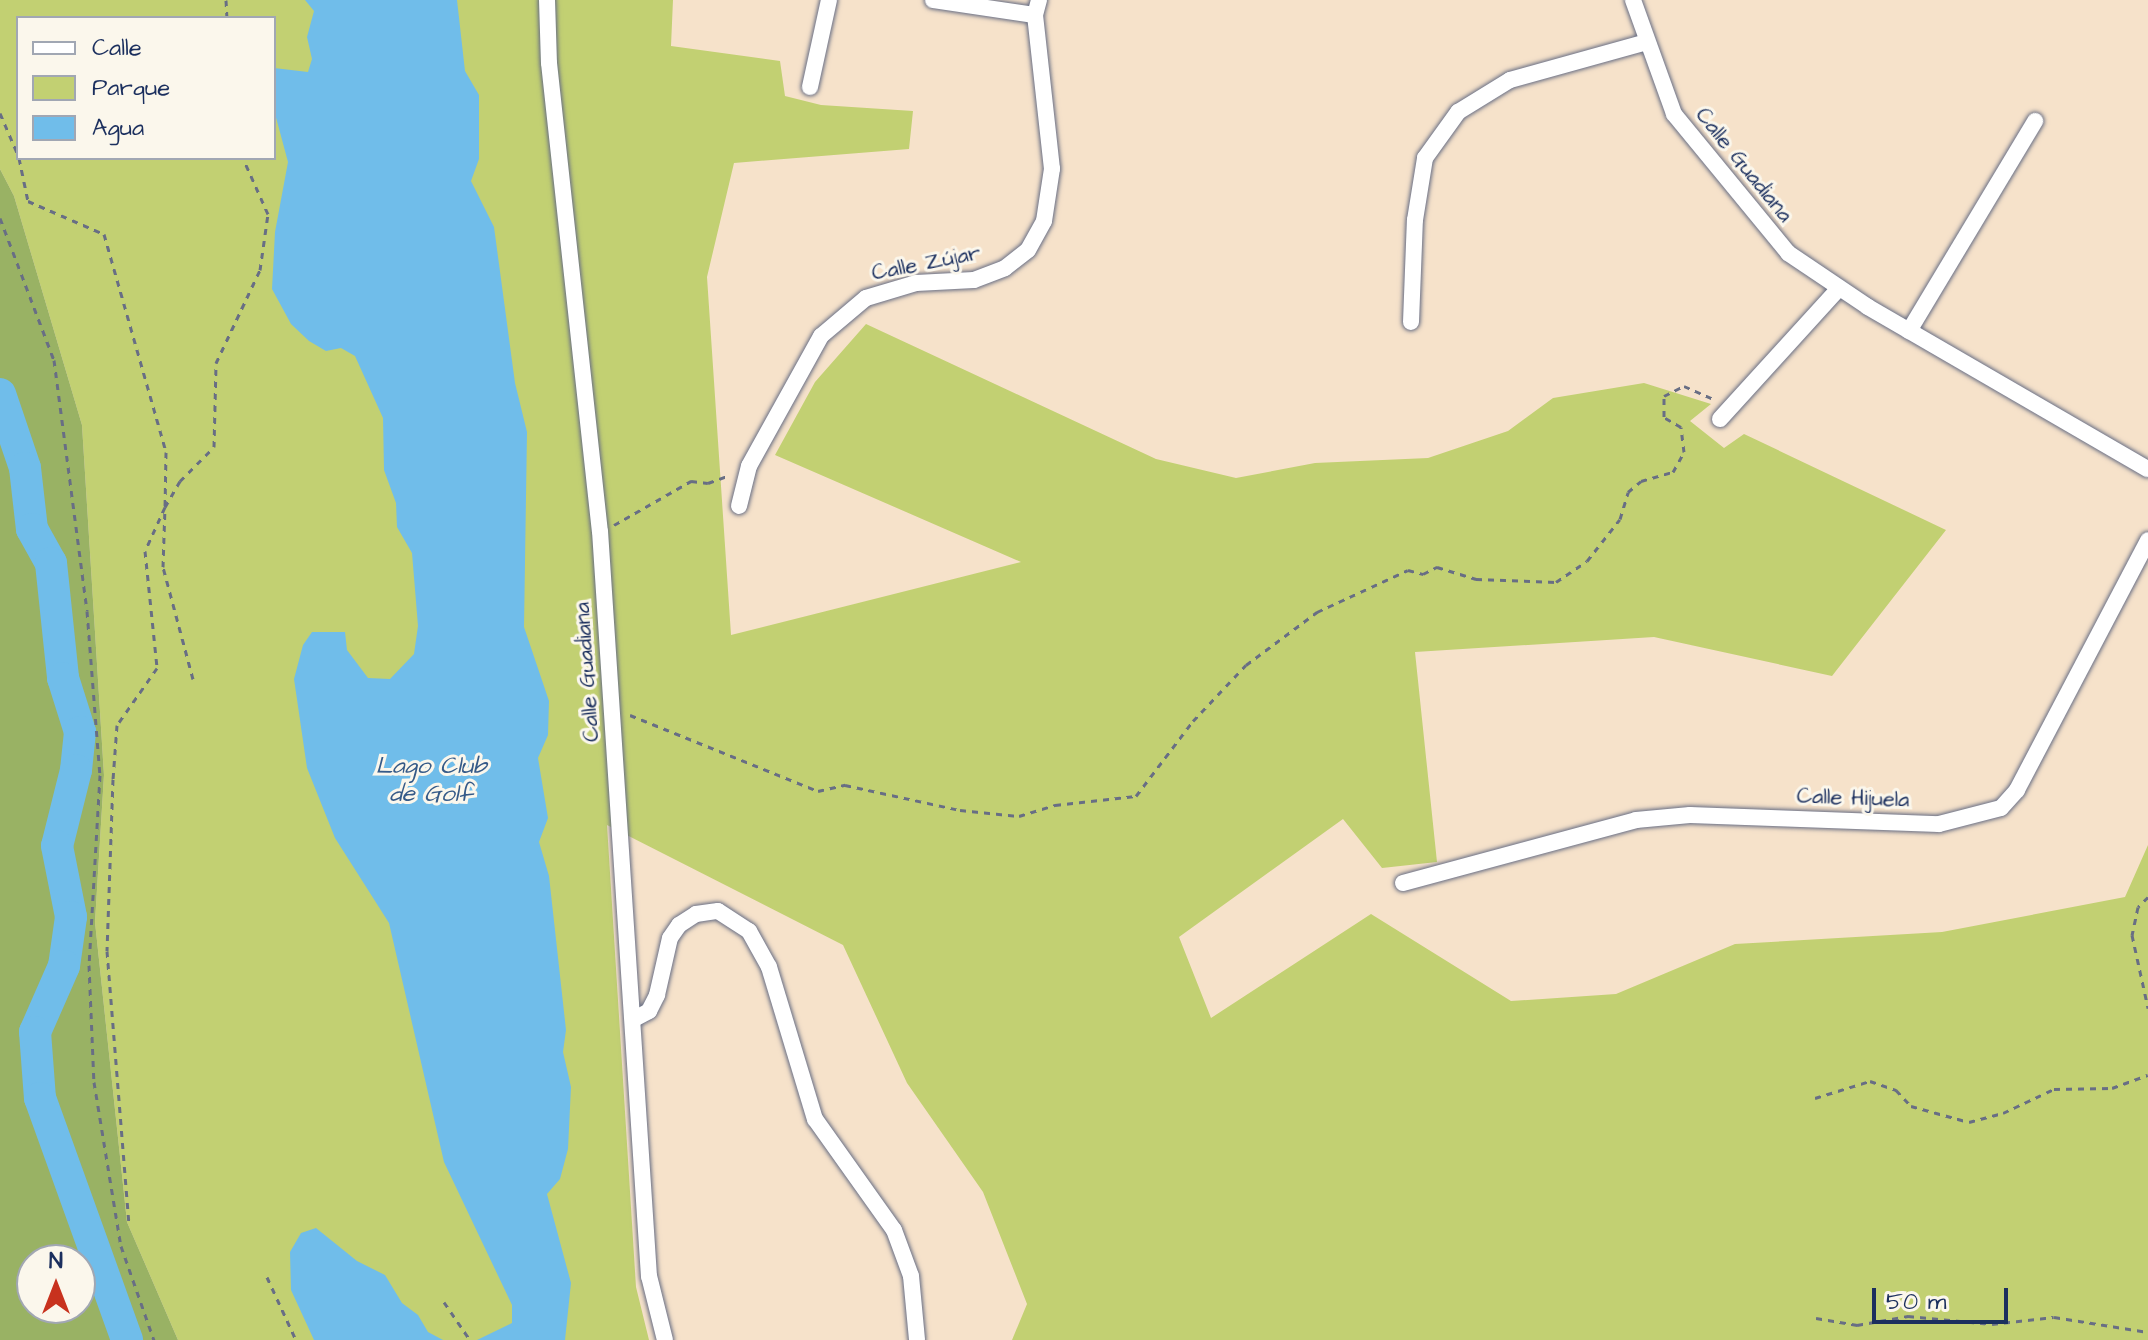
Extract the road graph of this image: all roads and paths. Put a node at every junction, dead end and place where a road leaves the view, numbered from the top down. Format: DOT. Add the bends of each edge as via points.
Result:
graph roads {
  1 [pos="547,0"];
  2 [pos="829,0"];
  3 [pos="933,0"];
  4 [pos="1633,0"];
  5 [pos="1037,8"];
  6 [pos="1647,42"];
  7 [pos="810,87"];
  8 [pos="0,113"];
  9 [pos="2035,121"];
  10 [pos="16,152"];
  11 [pos="19,160"];
  12 [pos="244,160"];
  13 [pos="0,218"];
  14 [pos="1839,288"];
  15 [pos="1411,322"];
  16 [pos="1909,331"];
  17 [pos="1726,412"];
  18 [pos="2148,468"];
  19 [pos="747,476"];
  20 [pos="739,506"];
  21 [pos="165,507"];
  22 [pos="600,531"];
  23 [pos="2148,540"];
  24 [pos="193,679"];
  25 [pos="611,708"];
  26 [pos="1403,883"];
  27 [pos="2148,897"];
  28 [pos="2148,1008"];
  29 [pos="636,1018"];
  30 [pos="2148,1075"];
  31 [pos="1815,1098"];
  32 [pos="129,1222"];
  33 [pos="267,1277"];
  34 [pos="444,1302"];
  35 [pos="1816,1318"];
  36 [pos="2148,1332"];
  37 [pos="154,1340"];
  38 [pos="296,1340"];
  39 [pos="470,1340"];
  40 [pos="665,1340"];
  41 [pos="917,1340"];
  1 -- 22 [label="street, Calle Guadiana" via="549,63"];
  2 -- 7 [label="street"];
  3 -- 5 [label="street"];
  4 -- 6 [label="street, Calle Guadiana"];
  5 -- 19 [label="street, Calle Zújar" via="1052,169 1044,221 1028,250 1005,268 974,280 916,283 866,298 821,336 776,411"];
  6 -- 14 [label="street, Calle Guadiana" via="1674,114 1788,253"];
  6 -- 15 [label="street" via="1510,80 1458,112 1425,158 1415,220"];
  8 -- 10 [label="path"];
  9 -- 16 [label="street"];
  11 -- 21 [label="path" via="28,201 104,234 166,452"];
  12 -- 21 [label="path" via="268,214 260,270 216,363 214,447 180,481"];
  13 -- 37 [label="path" via="56,376 87,611 100,775 89,965 94,1082 121,1246"];
  14 -- 16 [label="street, Calle Guadiana"];
  14 -- 17 [label="street"];
  16 -- 18 [label="street, Calle Guadiana"];
  17 -- 25 [label="path" via="1684,386 1664,396 1664,417 1681,427 1684,452 1673,472 1641,481 1628,492 1620,519 1587,561 1556,582 1476,579 1437,567 1423,574 1408,570 1317,612 1246,665 1193,721 1136,796 1055,805 1019,816 947,808 845,785 818,791"];
  19 -- 20 [label="street, Calle Zújar"];
  19 -- 22 [label="path" via="722,474 708,483 691,481"];
  21 -- 24 [label="path" via="163,567"];
  21 -- 32 [label="path" via="145,551 157,668 117,725 113,779 107,951"];
  22 -- 25 [label="street, Calle Guadiana"];
  23 -- 26 [label="street, Calle Hijuela" via="2017,790 2001,808 1939,824 1705,816 1636,820"];
  25 -- 29 [label="street, Calle Guadiana"];
  27 -- 28 [label="path" via="2138,907 2132,935"];
  29 -- 40 [label="street, Calle Guadiana" via="649,1276"];
  29 -- 41 [label="street" via="649,1011 657,995 670,938 679,925 696,914 718,911 749,931 769,967 815,1119 894,1230 911,1276"];
  30 -- 31 [label="path" via="2112,1088 2054,1089 1969,1122 1911,1106 1896,1090 1870,1081"];
  33 -- 38 [label="path"];
  34 -- 39 [label="path"];
  35 -- 36 [label="path" via="1857,1325 1908,1316 1992,1324 2054,1317"];
}
